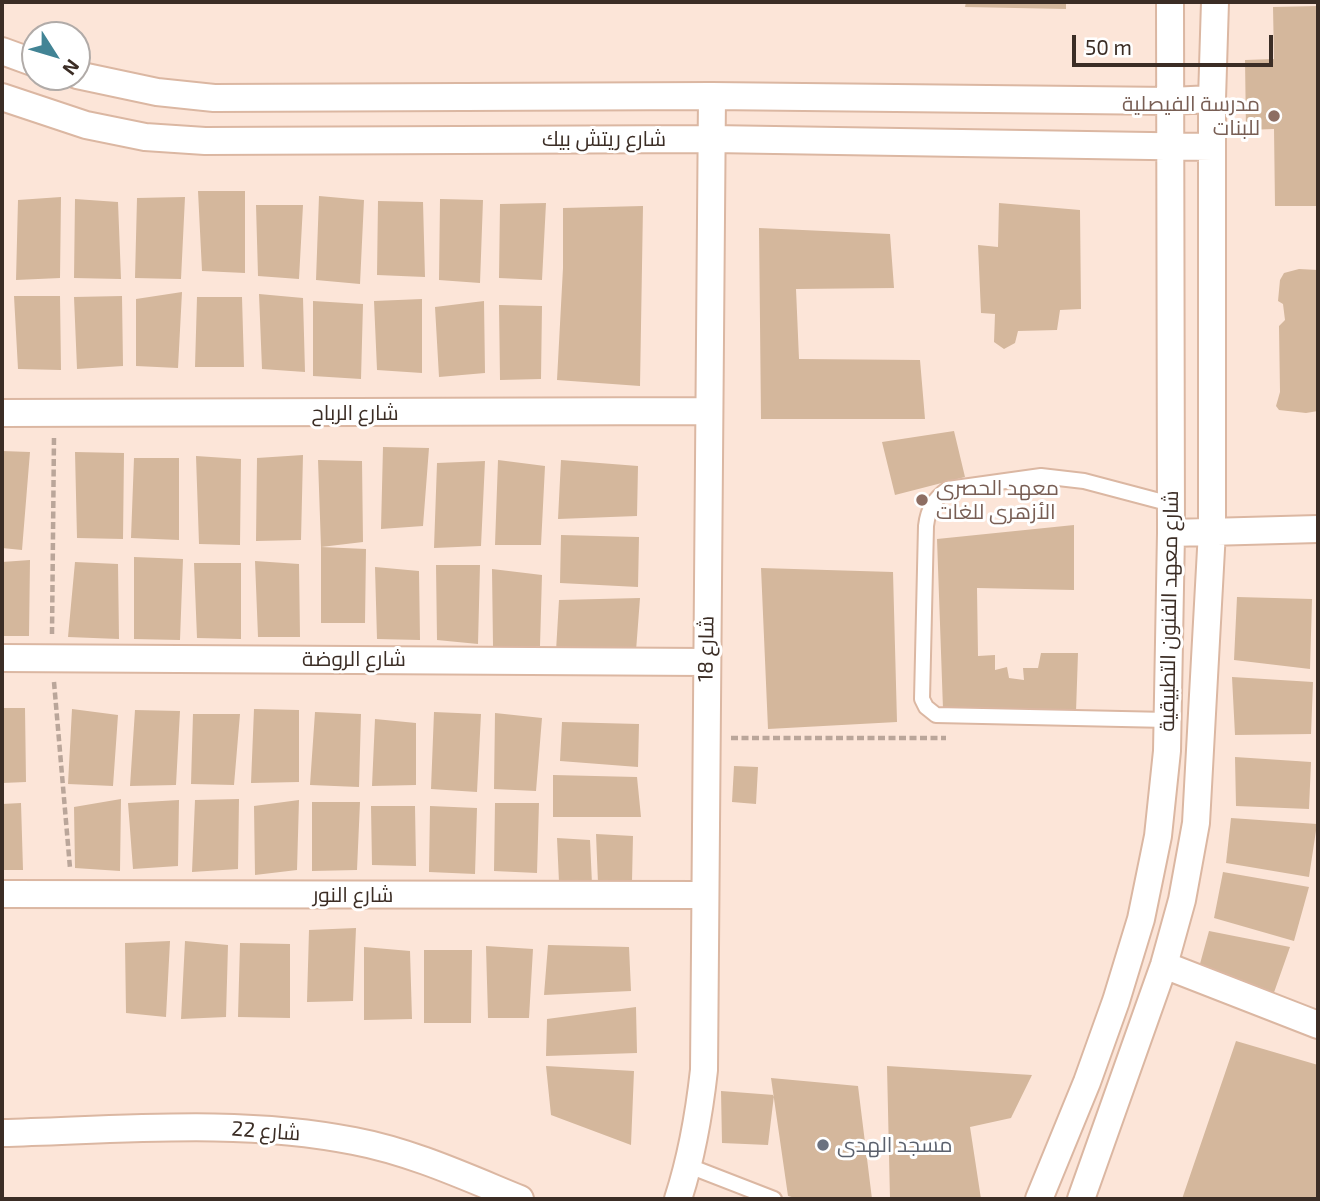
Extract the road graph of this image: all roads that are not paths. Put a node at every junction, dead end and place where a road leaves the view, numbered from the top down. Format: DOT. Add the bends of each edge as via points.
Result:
graph roads {
  1 [pos="1170,2"];
  2 [pos="1215,2"];
  3 [pos="2,51"];
  4 [pos="21,58"];
  5 [pos="91,78"];
  6 [pos="712,96"];
  7 [pos="2,97"];
  8 [pos="805,97"];
  9 [pos="1212,99"];
  10 [pos="1171,101"];
  11 [pos="712,139"];
  12 [pos="803,141"];
  13 [pos="1212,147"];
  14 [pos="1171,148"];
  15 [pos="709,411"];
  16 [pos="2,414"];
  17 [pos="1171,504"];
  18 [pos="1318,529"];
  19 [pos="1212,531"];
  20 [pos="1171,533"];
  21 [pos="2,658"];
  22 [pos="706,662"];
  23 [pos="1168,720"];
  24 [pos="2,894"];
  25 [pos="704,895"];
  26 [pos="1164,965"];
  27 [pos="1318,1025"];
  28 [pos="2,1133"];
  29 [pos="689,1166"];
  30 [pos="520,1199"];
  31 [pos="678,1199"];
  32 [pos="774,1199"];
  33 [pos="1039,1199"];
  34 [pos="1082,1199"];
  1 -- 10 [label="street, شارع معهد الفنون التطبيقية"];
  2 -- 9 [label="street, شارع معهد الفنون التطبيقية"];
  3 -- 4 [label="street"];
  5 -- 6 [label="street, شارع ريتش بيك" via="214,98"];
  6 -- 8 [label="street, شارع ريتش بيك"];
  6 -- 11 [label="street, شارع 18"];
  7 -- 11 [label="street, شارع ريتش بيك" via="86,125 145,137 205,141"];
  8 -- 10 [label="street, شارع ريتش بيك"];
  8 -- 12 [label="street"];
  9 -- 10 [label="street, شارع ريتش بيك"];
  9 -- 13 [label="street, شارع معهد الفنون التطبيقية"];
  10 -- 14 [label="street, شارع معهد الفنون التطبيقية"];
  11 -- 12 [label="street, شارع ريتش بيك"];
  11 -- 15 [label="street, شارع 18"];
  12 -- 14 [label="street, شارع ريتش بيك"];
  13 -- 14 [label="street, شارع ريتش بيك"];
  13 -- 19 [label="street, شارع معهد الفنون التطبيقية"];
  14 -- 17 [label="street, شارع معهد الفنون التطبيقية"];
  15 -- 16 [label="street, شارع الرباح"];
  15 -- 22 [label="street, شارع 18"];
  17 -- 20 [label="street, شارع معهد الفنون التطبيقية"];
  17 -- 23 [label="lane" via="1084,481 1041,476 948,489 940,495 926,526 922,699 936,715"];
  18 -- 19 [label="street"];
  19 -- 20 [label="street"];
  19 -- 26 [label="street, شارع معهد الفنون التطبيقية" via="1196,823"];
  20 -- 23 [label="street, شارع معهد الفنون التطبيقية"];
  21 -- 22 [label="street, شارع الروضة"];
  22 -- 25 [label="street, شارع 18"];
  23 -- 33 [label="street, شارع معهد الفنون التطبيقية" via="1158,836 1141,919 1091,1070"];
  24 -- 25 [label="street, شارع النور"];
  25 -- 29 [label="street, شارع 18" via="704,1070"];
  26 -- 27 [label="street"];
  26 -- 34 [label="street, شارع معهد الفنون التطبيقية"];
  28 -- 30 [label="street, شارع 22" via="218,1127 287,1130 355,1141 422,1159"];
  29 -- 31 [label="street, شارع 18"];
  29 -- 32 [label="lane"];
}
